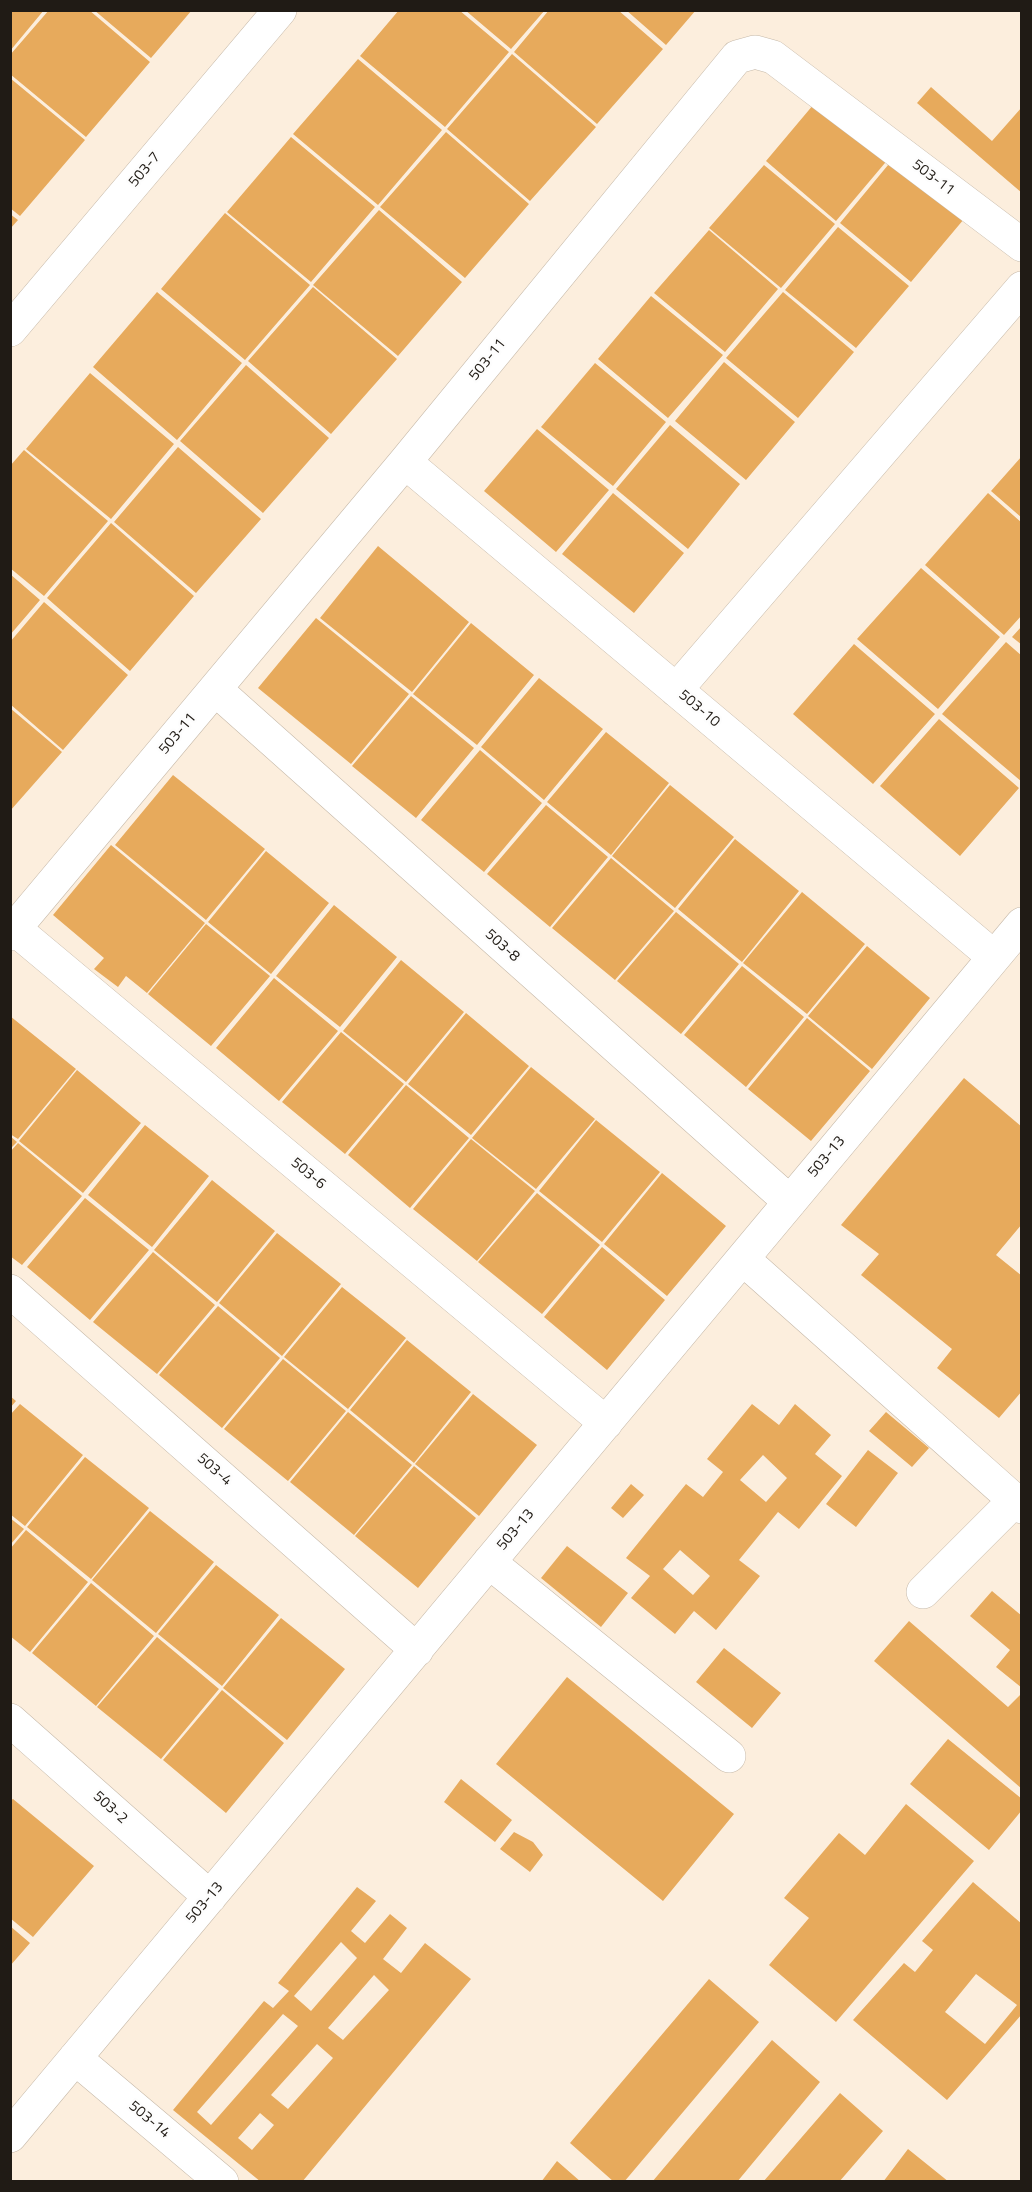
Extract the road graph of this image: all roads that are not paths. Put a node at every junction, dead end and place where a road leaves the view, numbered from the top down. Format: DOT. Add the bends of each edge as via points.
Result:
graph roads {
  1 [pos="280,10"];
  2 [pos="1022,245"];
  3 [pos="1022,288"];
  4 [pos="10,330"];
  5 [pos="405,462"];
  6 [pos="215,689"];
  7 [pos="676,690"];
  8 [pos="1022,924"];
  9 [pos="12,930"];
  10 [pos="994,957"];
  11 [pos="790,1202"];
  12 [pos="742,1259"];
  13 [pos="10,1291"];
  14 [pos="606,1423"];
  15 [pos="1018,1504"];
  16 [pos="489,1562"];
  17 [pos="923,1592"];
  18 [pos="417,1650"];
  19 [pos="10,1720"];
  20 [pos="729,1756"];
  21 [pos="210,1897"];
  22 [pos="75,2058"];
  23 [pos="10,2136"];
  24 [pos="222,2181"];
  1 -- 4 [label="street, 503-7"];
  2 -- 5 [label="street, 503-11" via="773,57 755,52 737,57"];
  3 -- 7 [label="street"];
  5 -- 6 [label="street, 503-11"];
  5 -- 7 [label="street, 503-10"];
  6 -- 9 [label="street, 503-11"];
  6 -- 11 [label="street, 503-8"];
  7 -- 10 [label="street, 503-10"];
  8 -- 10 [label="street, 503-13"];
  9 -- 14 [label="street, 503-6"];
  10 -- 11 [label="street, 503-13"];
  11 -- 12 [label="street, 503-13"];
  12 -- 14 [label="street, 503-13"];
  12 -- 15 [label="street"];
  13 -- 18 [label="street, 503-4"];
  14 -- 16 [label="street, 503-13"];
  15 -- 17 [label="street"];
  16 -- 18 [label="street, 503-13"];
  16 -- 20 [label="street"];
  18 -- 21 [label="street, 503-13"];
  19 -- 21 [label="street, 503-2"];
  21 -- 22 [label="street, 503-13"];
  22 -- 23 [label="street, 503-13"];
  22 -- 24 [label="street, 503-14"];
}
